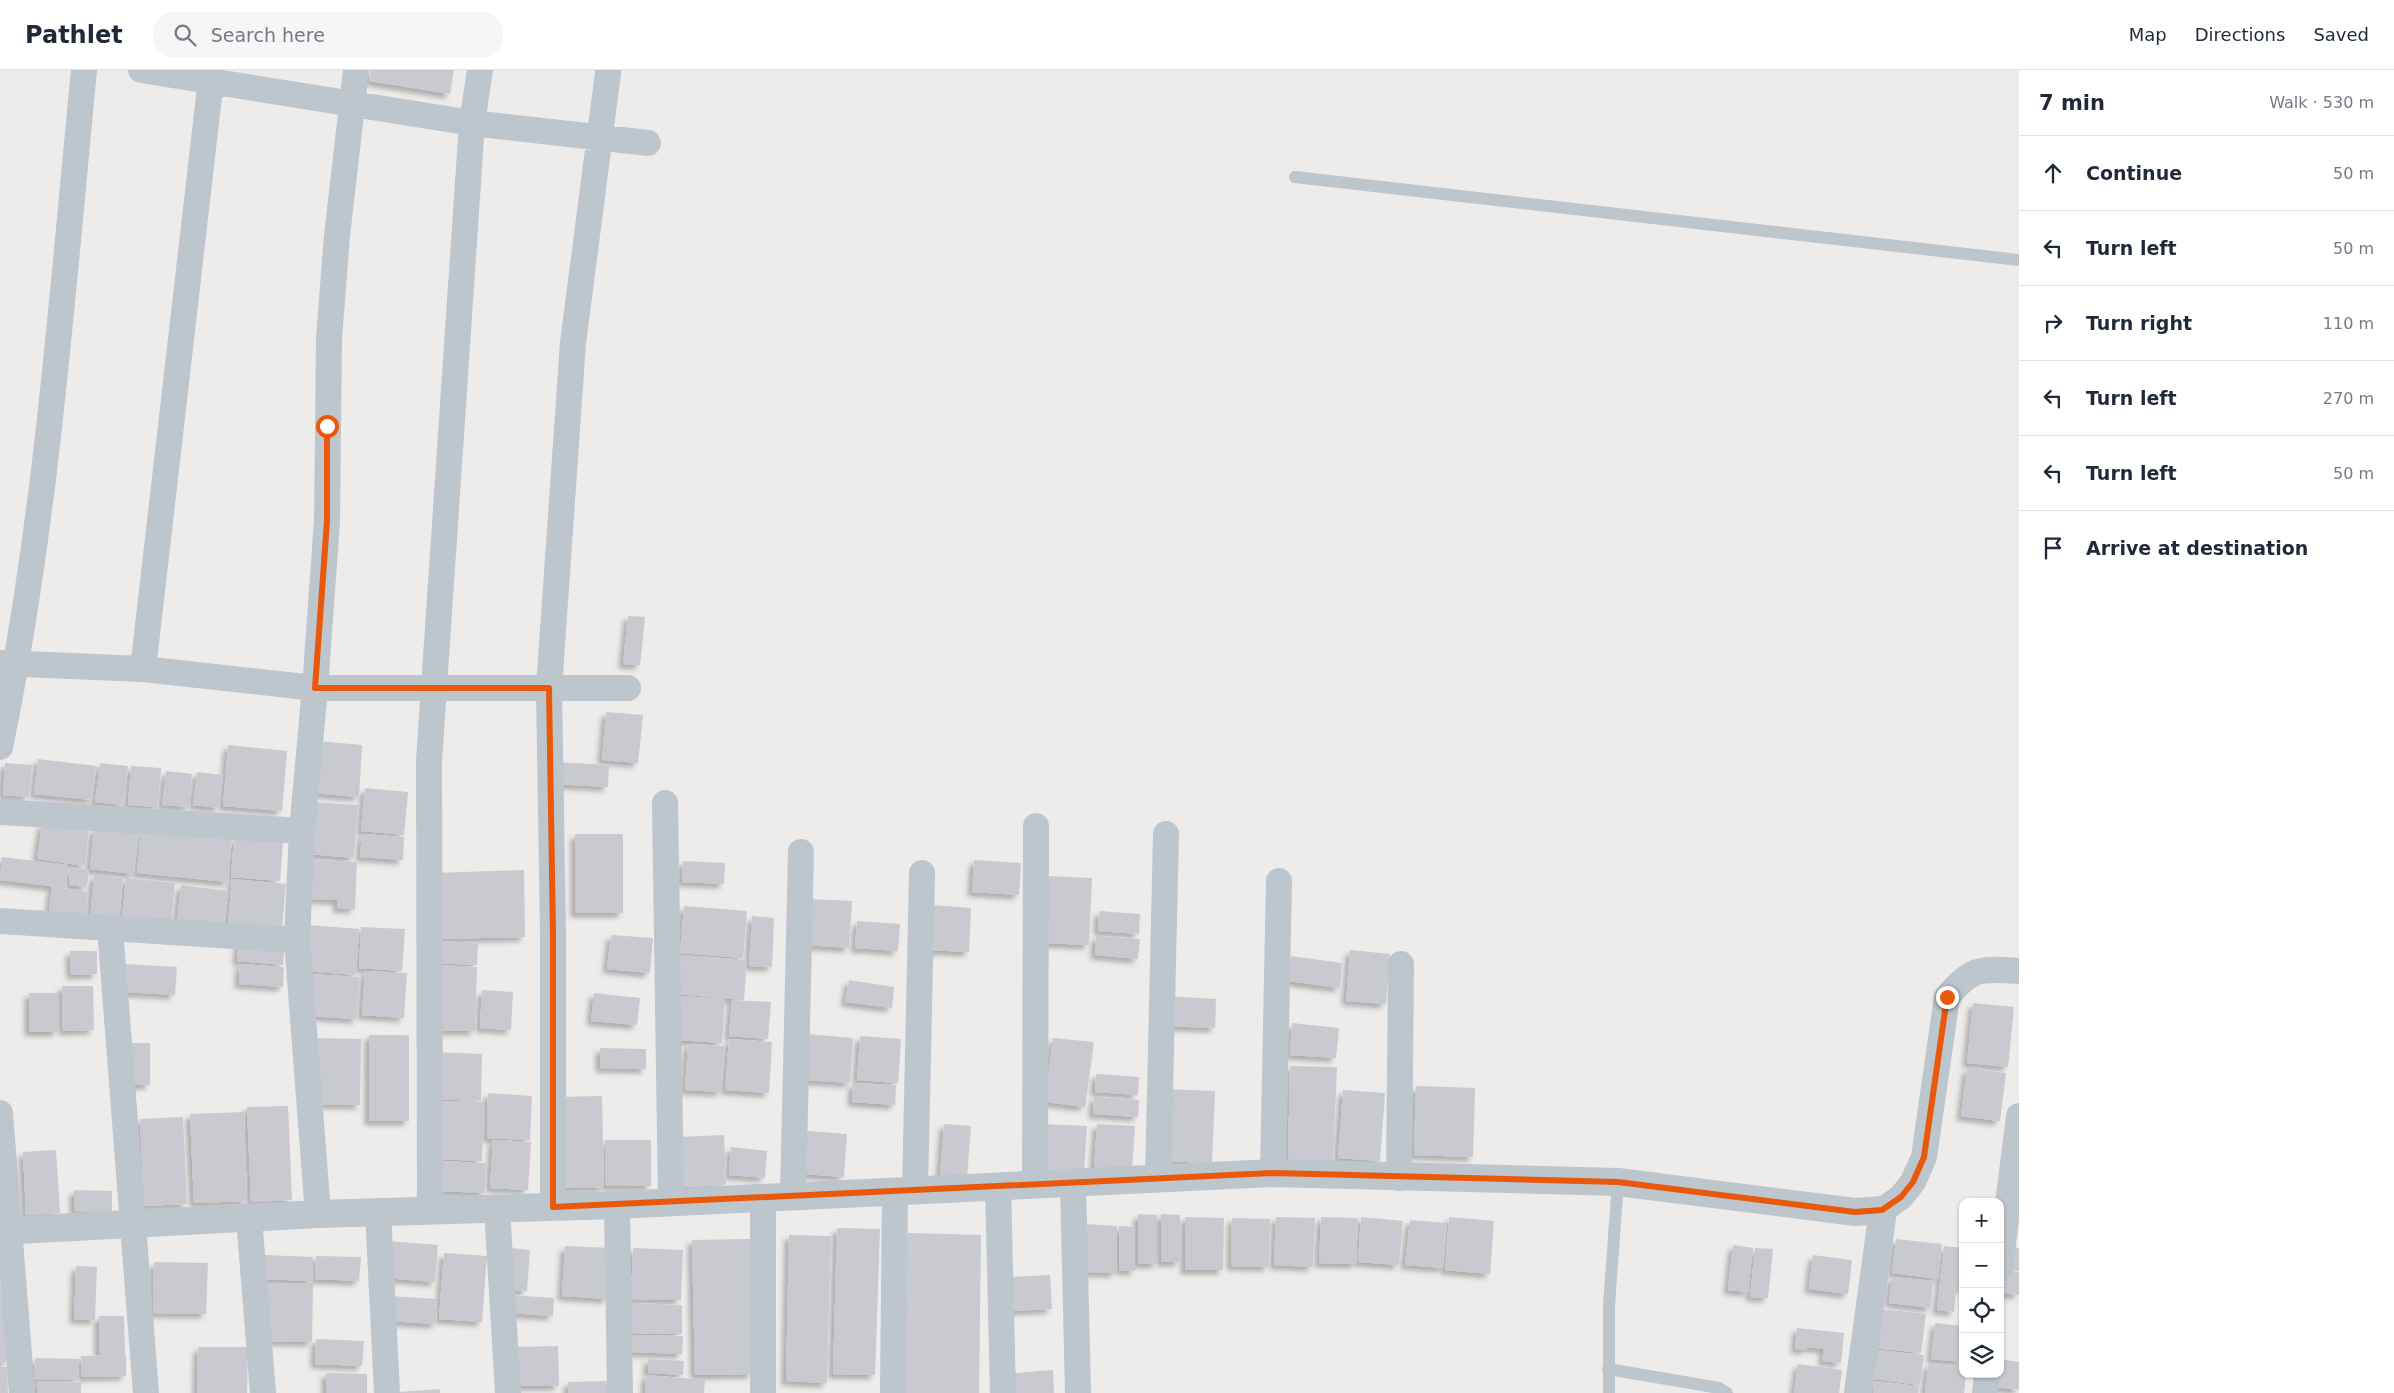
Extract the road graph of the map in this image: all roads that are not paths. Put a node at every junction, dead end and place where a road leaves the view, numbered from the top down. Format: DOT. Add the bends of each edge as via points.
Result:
graph roads {
  1 [pos="84,70"];
  2 [pos="141,70"];
  3 [pos="356,70"];
  4 [pos="480,70"];
  5 [pos="608,73"];
  6 [pos="211,76"];
  7 [pos="351,105"];
  8 [pos="472,123"];
  9 [pos="600,139"];
  10 [pos="648,143"];
  11 [pos="1295,177"];
  12 [pos="2019,260"];
  13 [pos="8,664"];
  14 [pos="143,669"];
  15 [pos="435,687"];
  16 [pos="315,688"];
  17 [pos="549,688"];
  18 [pos="628,688"];
  19 [pos="0,747"];
  20 [pos="665,802"];
  21 [pos="0,812"];
  22 [pos="1036,826"];
  23 [pos="302,831"];
  24 [pos="1166,834"];
  25 [pos="801,852"];
  26 [pos="922,873"];
  27 [pos="1279,881"];
  28 [pos="0,921"];
  29 [pos="110,928"];
  30 [pos="297,940"];
  31 [pos="1402,964"];
  32 [pos="2019,971"];
  33 [pos="0,1113"];
  34 [pos="2019,1116"];
  35 [pos="1274,1173"];
  36 [pos="1158,1178"];
  37 [pos="1399,1178"];
  38 [pos="1618,1182"];
  39 [pos="1073,1183"];
  40 [pos="1035,1185"];
  41 [pos="998,1186"];
  42 [pos="905,1191"];
  43 [pos="792,1196"];
  44 [pos="763,1197"];
  45 [pos="671,1202"];
  46 [pos="617,1205"];
  47 [pos="553,1207"];
  48 [pos="497,1208"];
  49 [pos="430,1210"];
  50 [pos="1882,1210"];
  51 [pos="378,1211"];
  52 [pos="318,1214"];
  53 [pos="249,1218"];
  54 [pos="134,1224"];
  55 [pos="4,1231"];
  56 [pos="2003,1243"];
  57 [pos="1608,1369"];
  58 [pos="1987,1378"];
  59 [pos="22,1393"];
  60 [pos="146,1393"];
  61 [pos="263,1393"];
  62 [pos="387,1393"];
  63 [pos="508,1393"];
  64 [pos="620,1393"];
  65 [pos="763,1393"];
  66 [pos="892,1393"];
  67 [pos="1003,1393"];
  68 [pos="1078,1393"];
  69 [pos="1609,1393"];
  70 [pos="1727,1393"];
  71 [pos="1858,1393"];
  72 [pos="1985,1393"];
  1 -- 13 [label="street" via="48,436"];
  2 -- 6 [label="street"];
  3 -- 7 [label="street"];
  4 -- 8 [label="street"];
  5 -- 9 [label="street"];
  6 -- 7 [label="street"];
  6 -- 14 [label="street"];
  7 -- 8 [label="street"];
  7 -- 16 [label="street" via="329,338 327,521"];
  8 -- 9 [label="street"];
  8 -- 15 [label="street"];
  9 -- 10 [label="street"];
  9 -- 17 [label="street" via="572,344"];
  11 -- 12 [label="lane"];
  13 -- 14 [label="street"];
  13 -- 19 [label="street"];
  14 -- 16 [label="street"];
  15 -- 16 [label="street"];
  15 -- 17 [label="street"];
  15 -- 49 [label="street" via="429,762"];
  16 -- 23 [label="street"];
  17 -- 18 [label="street"];
  17 -- 47 [label="street"];
  20 -- 45 [label="street"];
  21 -- 23 [label="street"];
  22 -- 40 [label="street"];
  23 -- 30 [label="street"];
  24 -- 36 [label="street"];
  25 -- 43 [label="street"];
  26 -- 42 [label="street"];
  27 -- 35 [label="street"];
  28 -- 29 [label="street"];
  29 -- 30 [label="street"];
  29 -- 54 [label="street"];
  30 -- 52 [label="street"];
  31 -- 37 [label="street"];
  32 -- 50 [label="street" via="1983,969 1961,980 1947,997 1924,1157 1913,1182 1901,1197"];
  33 -- 55 [label="street"];
  34 -- 56 [label="street"];
  35 -- 36 [label="street"];
  35 -- 37 [label="street"];
  36 -- 39 [label="street"];
  37 -- 38 [label="street"];
  38 -- 50 [label="street" via="1855,1212"];
  38 -- 57 [label="lane"];
  39 -- 40 [label="street"];
  39 -- 68 [label="street"];
  40 -- 41 [label="street"];
  41 -- 42 [label="street"];
  41 -- 67 [label="street"];
  42 -- 43 [label="street"];
  42 -- 66 [label="street"];
  43 -- 44 [label="street"];
  44 -- 45 [label="street"];
  44 -- 65 [label="street"];
  45 -- 46 [label="street"];
  46 -- 47 [label="street"];
  46 -- 64 [label="street"];
  47 -- 48 [label="street"];
  48 -- 49 [label="street"];
  48 -- 63 [label="street"];
  49 -- 51 [label="street"];
  50 -- 71 [label="street"];
  51 -- 52 [label="street"];
  51 -- 62 [label="street"];
  52 -- 53 [label="street"];
  53 -- 54 [label="street"];
  53 -- 61 [label="street"];
  54 -- 55 [label="street"];
  54 -- 60 [label="street"];
  55 -- 59 [label="street"];
  57 -- 69 [label="lane"];
  57 -- 70 [label="lane" via="1720,1388"];
  58 -- 72 [label="street"];
}
